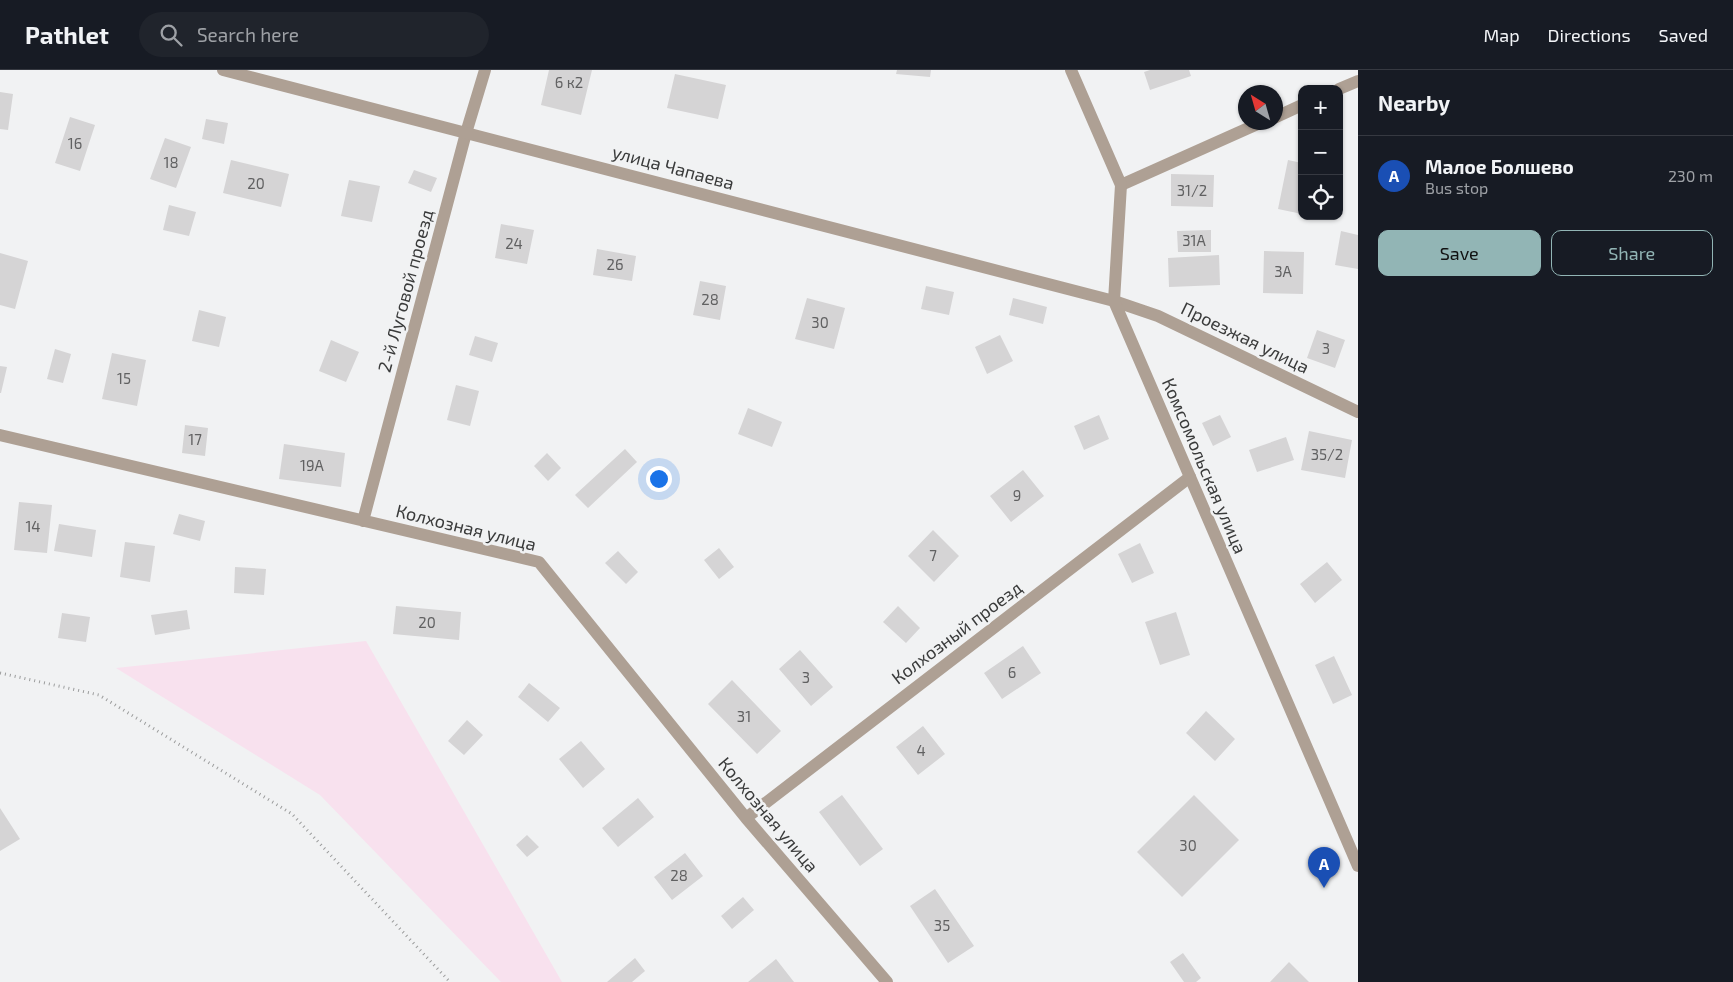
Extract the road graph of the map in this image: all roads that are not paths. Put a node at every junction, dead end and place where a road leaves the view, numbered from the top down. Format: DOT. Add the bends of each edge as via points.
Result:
graph roads {
  1 [pos="223,70"];
  2 [pos="485,70"];
  3 [pos="1071,70"];
  4 [pos="1358,81"];
  5 [pos="1343,87"];
  6 [pos="1298,107"];
  7 [pos="1283,114"];
  8 [pos="1244,130"];
  9 [pos="466,133"];
  10 [pos="1120,185"];
  11 [pos="1114,301"];
  12 [pos="1358,412"];
  13 [pos="0,435"];
  14 [pos="1190,477"];
  15 [pos="363,521"];
  16 [pos="746,818"];
  17 [pos="1358,866"];
  18 [pos="887,982"];
  1 -- 9 [label="street, улица Чапаева"];
  2 -- 9 [label="street, 2-й Луговой проезд"];
  3 -- 10 [label="street, Комсомольская улица"];
  4 -- 5 [label="street"];
  6 -- 7 [label="street"];
  8 -- 10 [label="street"];
  9 -- 11 [label="street, улица Чапаева"];
  9 -- 15 [label="street, 2-й Луговой проезд"];
  10 -- 11 [label="street, Комсомольская улица"];
  11 -- 12 [label="street, Проезжая улица" via="1158,316"];
  11 -- 14 [label="street, Комсомольская улица"];
  13 -- 15 [label="street, Колхозная улица"];
  14 -- 16 [label="street, Колхозный проезд"];
  14 -- 17 [label="street, Комсомольская улица"];
  15 -- 16 [label="street, Колхозная улица" via="539,562"];
  16 -- 18 [label="street, Колхозная улица"];
}
